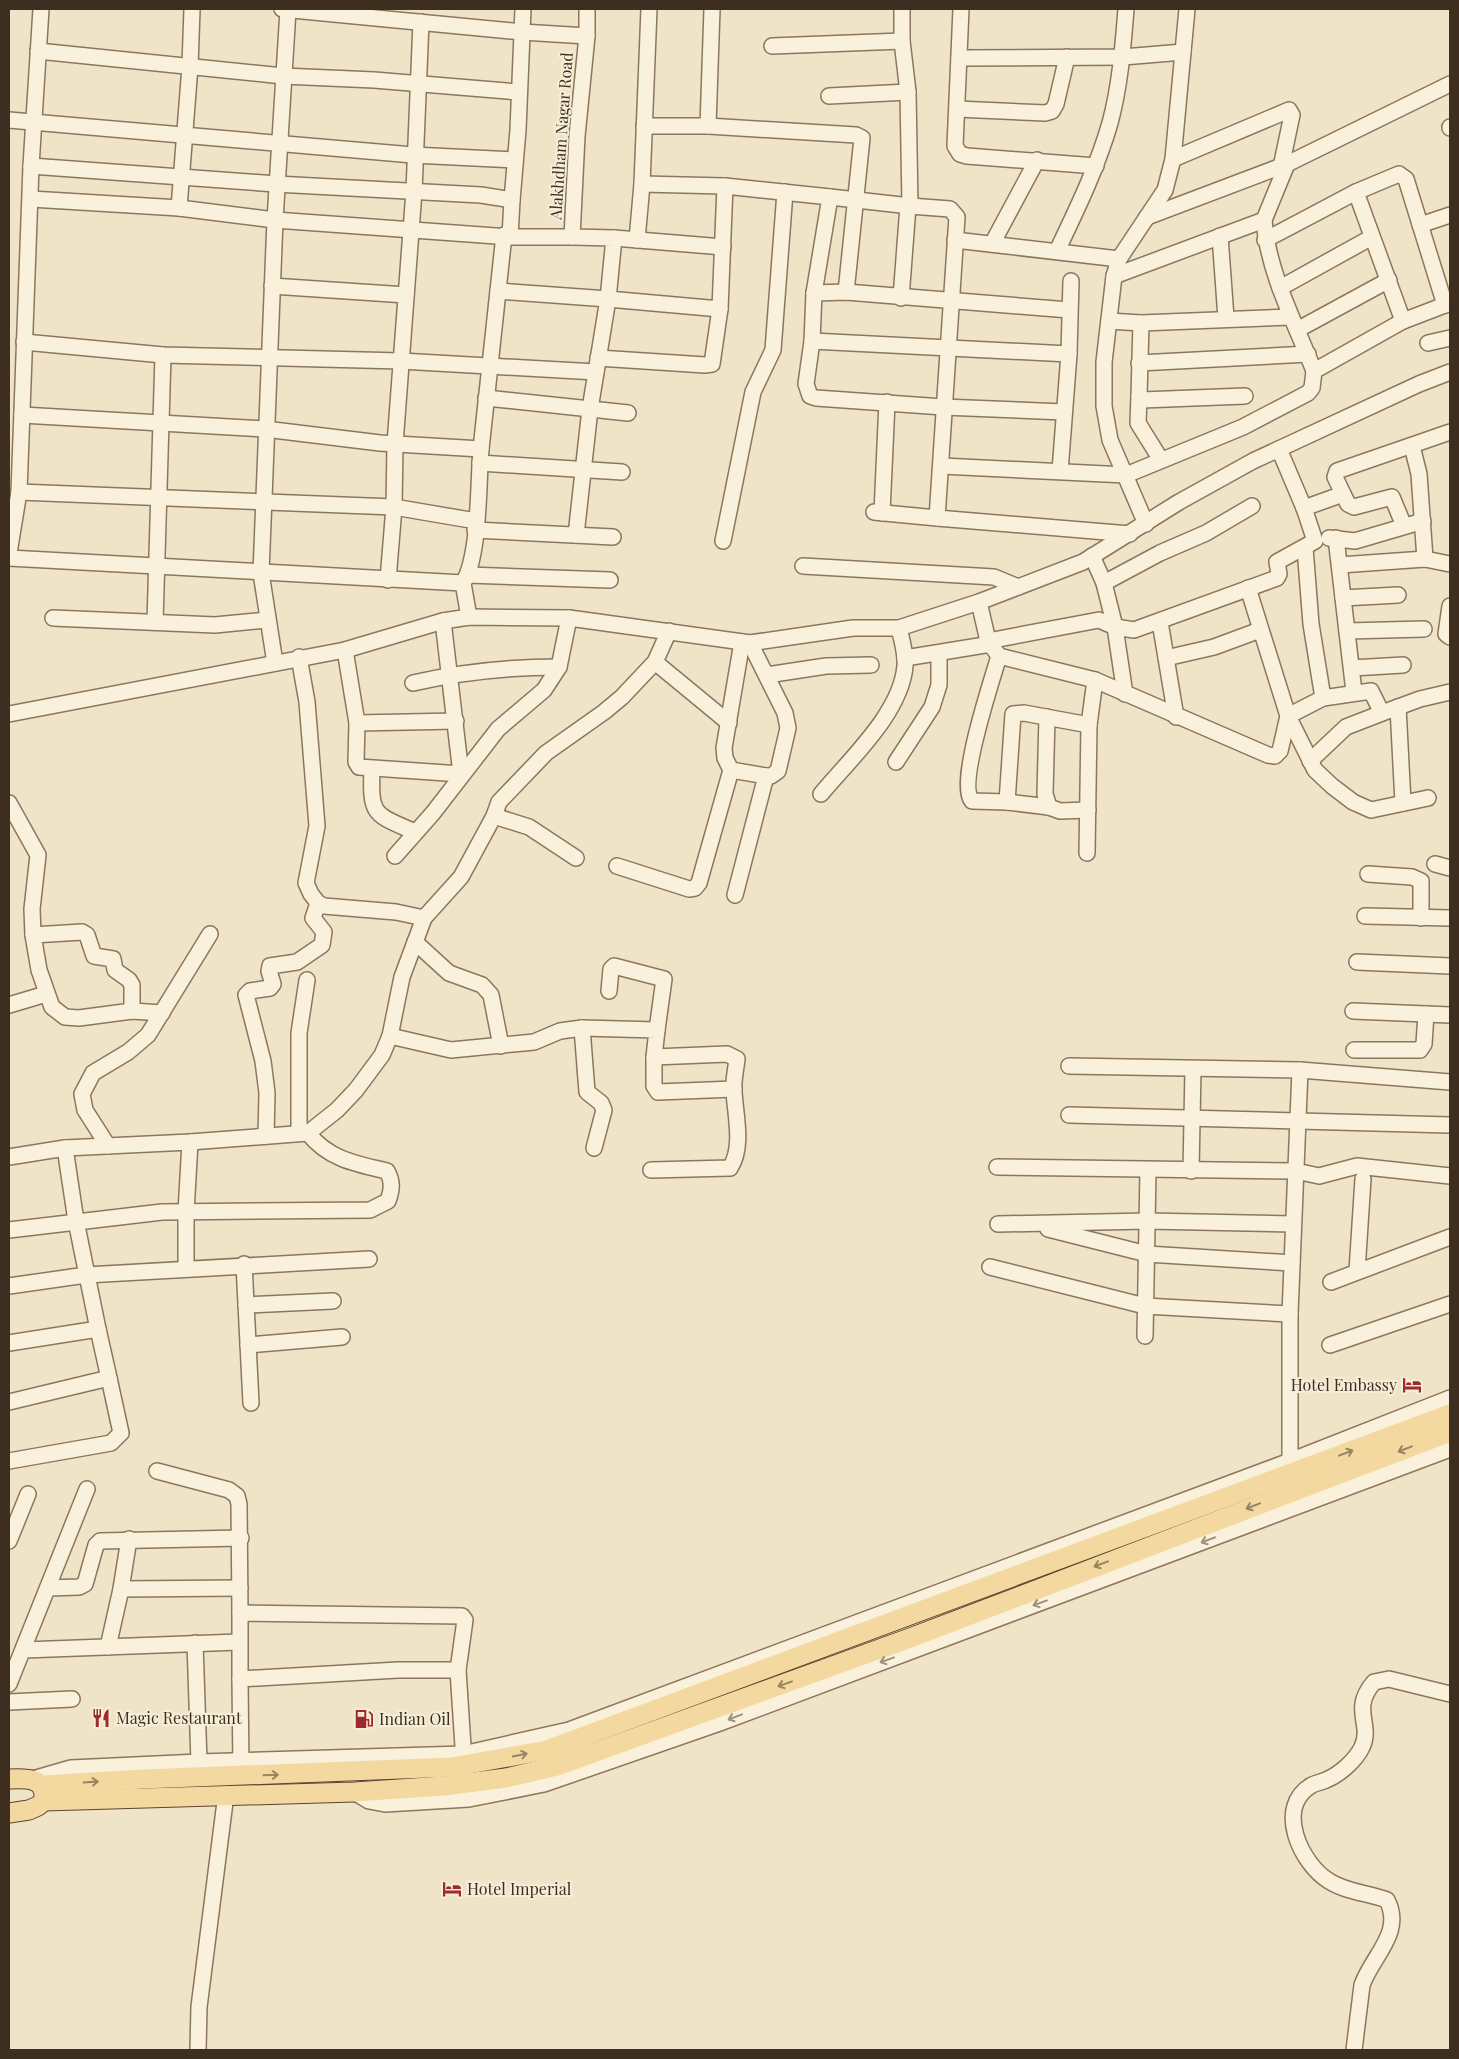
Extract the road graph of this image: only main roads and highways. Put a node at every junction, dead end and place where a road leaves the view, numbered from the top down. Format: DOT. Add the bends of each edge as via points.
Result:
graph roads {
  1 [pos="1450,1414"];
  2 [pos="1450,1432"];
  3 [pos="9,1779"];
  4 [pos="40,1788"];
  5 [pos="9,1813"];
  4 -- 1 [label="main road, one-way" via="241,1769 464,1760 556,1746"];
  2 -- 4 [label="main road, one-way" via="910,1638 557,1766 498,1780 354,1792 226,1794"];
  3 -- 4 [label="main road"];
  4 -- 5 [label="main road" via="38,1806"];
}
